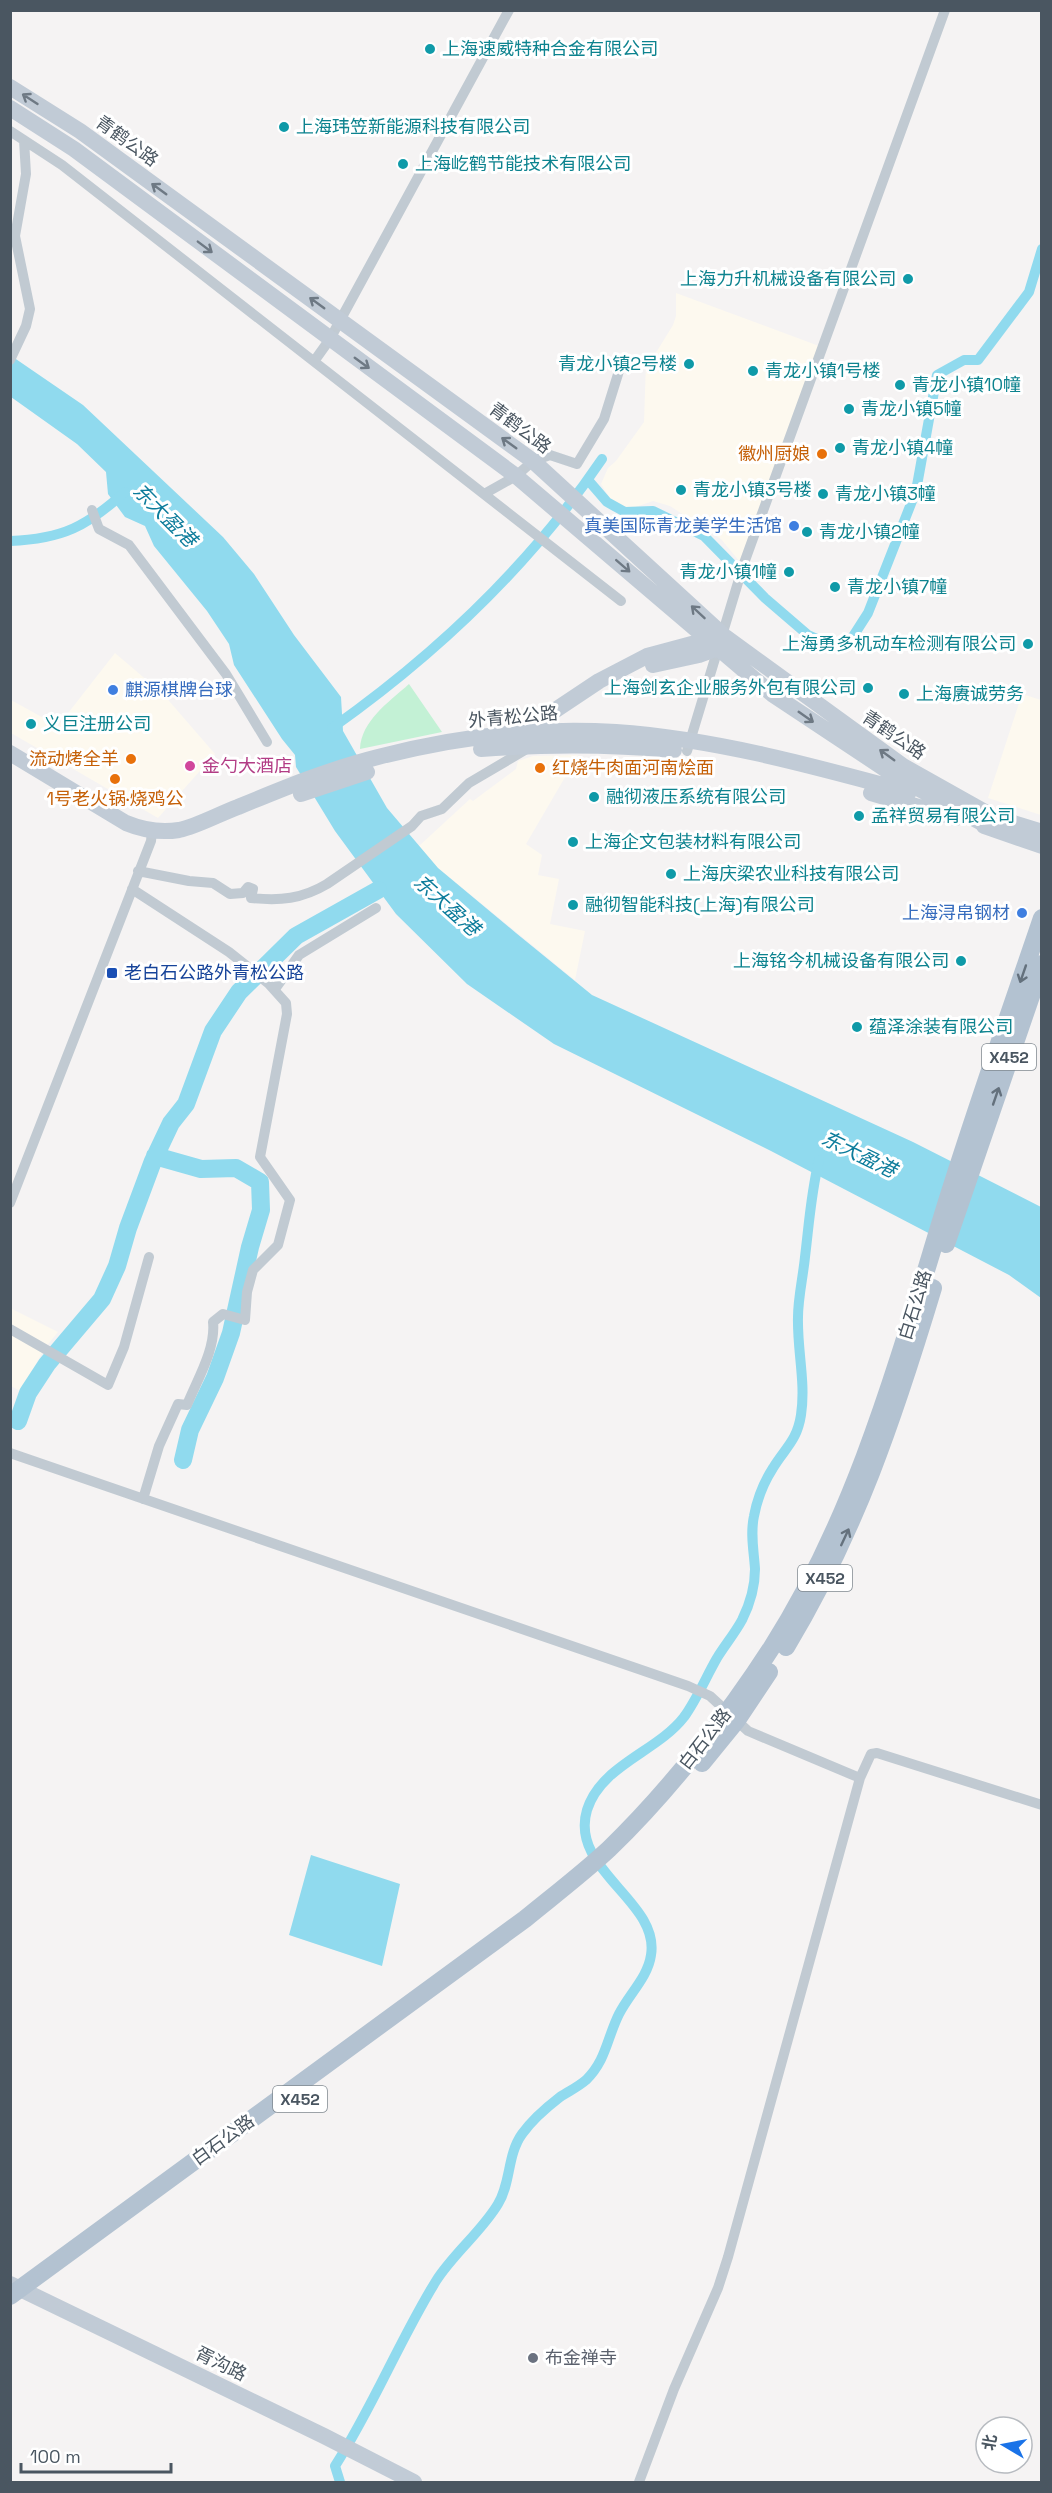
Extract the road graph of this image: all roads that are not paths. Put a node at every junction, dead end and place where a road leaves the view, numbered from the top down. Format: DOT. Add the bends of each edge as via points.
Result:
graph roads {
  1 [pos="509,10"];
  2 [pos="945,10"];
  3 [pos="10,87"];
  4 [pos="10,108"];
  5 [pos="10,131"];
  6 [pos="29,143"];
  7 [pos="340,320"];
  8 [pos="330,339"];
  9 [pos="10,360"];
  10 [pos="315,360"];
  11 [pos="619,371"];
  12 [pos="533,460"];
  13 [pos="516,476"];
  14 [pos="484,494"];
  15 [pos="92,510"];
  16 [pos="621,601"];
  17 [pos="716,641"];
  18 [pos="528,739"];
  19 [pos="267,741"];
  20 [pos="688,746"];
  21 [pos="10,753"];
  22 [pos="10,765"];
  23 [pos="940,800"];
  24 [pos="992,822"];
  25 [pos="1041,832"];
  26 [pos="152,836"];
  27 [pos="1041,846"];
  28 [pos="138,871"];
  29 [pos="132,889"];
  30 [pos="376,908"];
  31 [pos="1041,918"];
  32 [pos="1041,964"];
  33 [pos="271,986"];
  34 [pos="971,1148"];
  35 [pos="10,1203"];
  36 [pos="149,1257"];
  37 [pos="10,1329"];
  38 [pos="10,1453"];
  39 [pos="143,1499"];
  40 [pos="732,1716"];
  41 [pos="860,1778"];
  42 [pos="1041,1805"];
  43 [pos="19,2290"];
  44 [pos="10,2310"];
  45 [pos="414,2482"];
  46 [pos="639,2482"];
  1 -- 7 [label="street"];
  2 -- 17 [label="street"];
  7 -- 3 [label="main road, 青鹤公路, one-way" via="80,131"];
  4 -- 8 [label="main road, 青鹤公路, one-way" via="74,149"];
  5 -- 6 [label="street"];
  6 -- 9 [label="street" via="15,236 30,309"];
  6 -- 10 [label="street"];
  7 -- 8 [label="street"];
  12 -- 7 [label="main road, 青鹤公路, one-way"];
  8 -- 10 [label="street"];
  8 -- 13 [label="main road, 青鹤公路, one-way"];
  10 -- 14 [label="street"];
  11 -- 12 [label="street" via="603,419 577,464 550,455"];
  12 -- 13 [label="street"];
  17 -- 12 [label="main road, 青鹤公路, one-way" via="594,514"];
  13 -- 14 [label="street"];
  13 -- 17 [label="main road, 青鹤公路, one-way"];
  14 -- 16 [label="street"];
  15 -- 19 [label="street" via="99,530 129,544 226,674"];
  17 -- 18 [label="main road" via="699,655 655,664 611,682"];
  17 -- 20 [label="street"];
  17 -- 23 [label="main road, 青鹤公路, one-way" via="772,694 897,777"];
  24 -- 17 [label="main road, 青鹤公路, one-way"];
  18 -- 20 [label="main road, 外青松公路" via="616,732"];
  18 -- 26 [label="main road, 外青松公路" via="466,740 380,762 288,793 183,839"];
  18 -- 28 [label="street" via="513,755 469,783 442,809 420,816 412,826 313,892 277,900 251,898 251,887 243,893 230,894 213,883"];
  20 -- 23 [label="main road, 外青松公路" via="763,754"];
  20 -- 24 [label="main road, 外青松公路"];
  21 -- 26 [label="main road, 外青松公路"];
  22 -- 26 [label="main road, 外青松公路" via="121,831"];
  23 -- 24 [label="main road, 外青松公路"];
  24 -- 25 [label="main road, 外青松公路"];
  24 -- 27 [label="main road, 外青松公路"];
  26 -- 28 [label="street"];
  28 -- 29 [label="street"];
  29 -- 33 [label="street" via="229,952"];
  29 -- 35 [label="street"];
  30 -- 33 [label="street" via="299,956"];
  31 -- 34 [label="main road, 白石公路 / X452, one-way"];
  34 -- 32 [label="main road, 白石公路 / X452, one-way"];
  33 -- 39 [label="street" via="286,1003 287,1014 260,1157 290,1200 278,1245 253,1270 245,1320 223,1314 213,1322 214,1335 187,1405 178,1404 171,1418"];
  34 -- 40 [label="main road, 白石公路 / X452" via="873,1472 814,1599"];
  36 -- 37 [label="street" via="124,1347 108,1385"];
  38 -- 39 [label="street"];
  39 -- 40 [label="street" via="688,1686 710,1696"];
  40 -- 41 [label="street" via="748,1731"];
  40 -- 43 [label="main road, 白石公路 / X452" via="659,1814 458,1983"];
  41 -- 42 [label="street" via="871,1754 877,1753"];
  41 -- 46 [label="street" via="725,2267"];
  43 -- 44 [label="main road, 白石公路 / X452"];
  43 -- 45 [label="main road, 胥沟路"];
}
